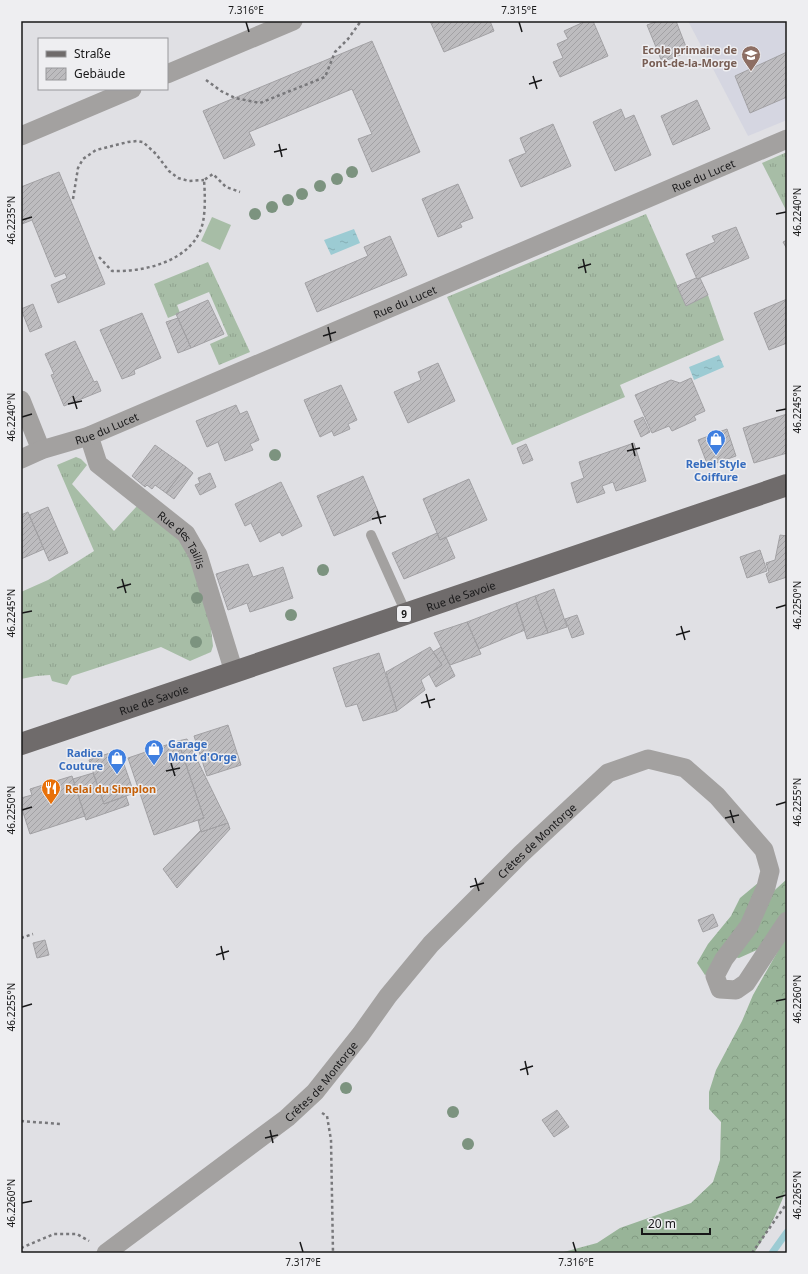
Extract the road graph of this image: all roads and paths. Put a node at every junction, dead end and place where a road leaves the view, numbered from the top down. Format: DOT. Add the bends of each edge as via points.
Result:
graph roads {
  1 [pos="292,21"];
  2 [pos="361,21"];
  3 [pos="187,66"];
  4 [pos="168,74"];
  5 [pos="130,90"];
  6 [pos="21,136"];
  7 [pos="787,138"];
  8 [pos="204,180"];
  9 [pos="240,192"];
  10 [pos="74,199"];
  11 [pos="99,257"];
  12 [pos="21,400"];
  13 [pos="89,436"];
  14 [pos="42,450"];
  15 [pos="21,459"];
  16 [pos="787,485"];
  17 [pos="371,535"];
  18 [pos="406,613"];
  19 [pos="234,672"];
  20 [pos="21,744"];
  21 [pos="787,921"];
  22 [pos="33,934"];
  23 [pos="21,938"];
  24 [pos="320,1111"];
  25 [pos="21,1121"];
  26 [pos="60,1124"];
  27 [pos="787,1203"];
  28 [pos="21,1248"];
  29 [pos="106,1253"];
  30 [pos="333,1253"];
  31 [pos="752,1253"];
  1 -- 3 [label="street"];
  2 -- 3 [label="path" via="335,52 325,77 260,103 235,98 221,91"];
  3 -- 4 [label="street"];
  5 -- 6 [label="street"];
  7 -- 13 [label="street, Rue du Lucet"];
  8 -- 9 [label="path" via="213,174 226,187"];
  8 -- 10 [label="path" via="178,178 143,142 128,142 96,150 82,159 78,168"];
  8 -- 11 [label="path" via="202,228 193,243 179,256 126,271 112,270"];
  12 -- 14 [label="street"];
  13 -- 14 [label="street, Rue du Lucet"];
  13 -- 19 [label="street, Rue des Taillis" via="98,464 186,534 198,556"];
  14 -- 15 [label="street, Rue du Lucet"];
  16 -- 18 [label="main road, Rue de Savoie / 9"];
  17 -- 18 [label="lane"];
  18 -- 19 [label="main road, Rue de Savoie / 9"];
  19 -- 20 [label="main road, Rue de Savoie / 9"];
  21 -- 29 [label="street, Crêtes de Montorge" via="746,983 736,990 720,990 715,976 724,958 749,926 766,887 770,871 764,850 717,796 685,768 648,759 608,773 521,854 431,944 315,1092 287,1118"];
  22 -- 23 [label="path"];
  24 -- 30 [label="path" via="327,1116 331,1140"];
  25 -- 26 [label="path"];
  27 -- 31 [label="path"];
  28 -- 29 [label="path" via="54,1234 77,1234"];
}
